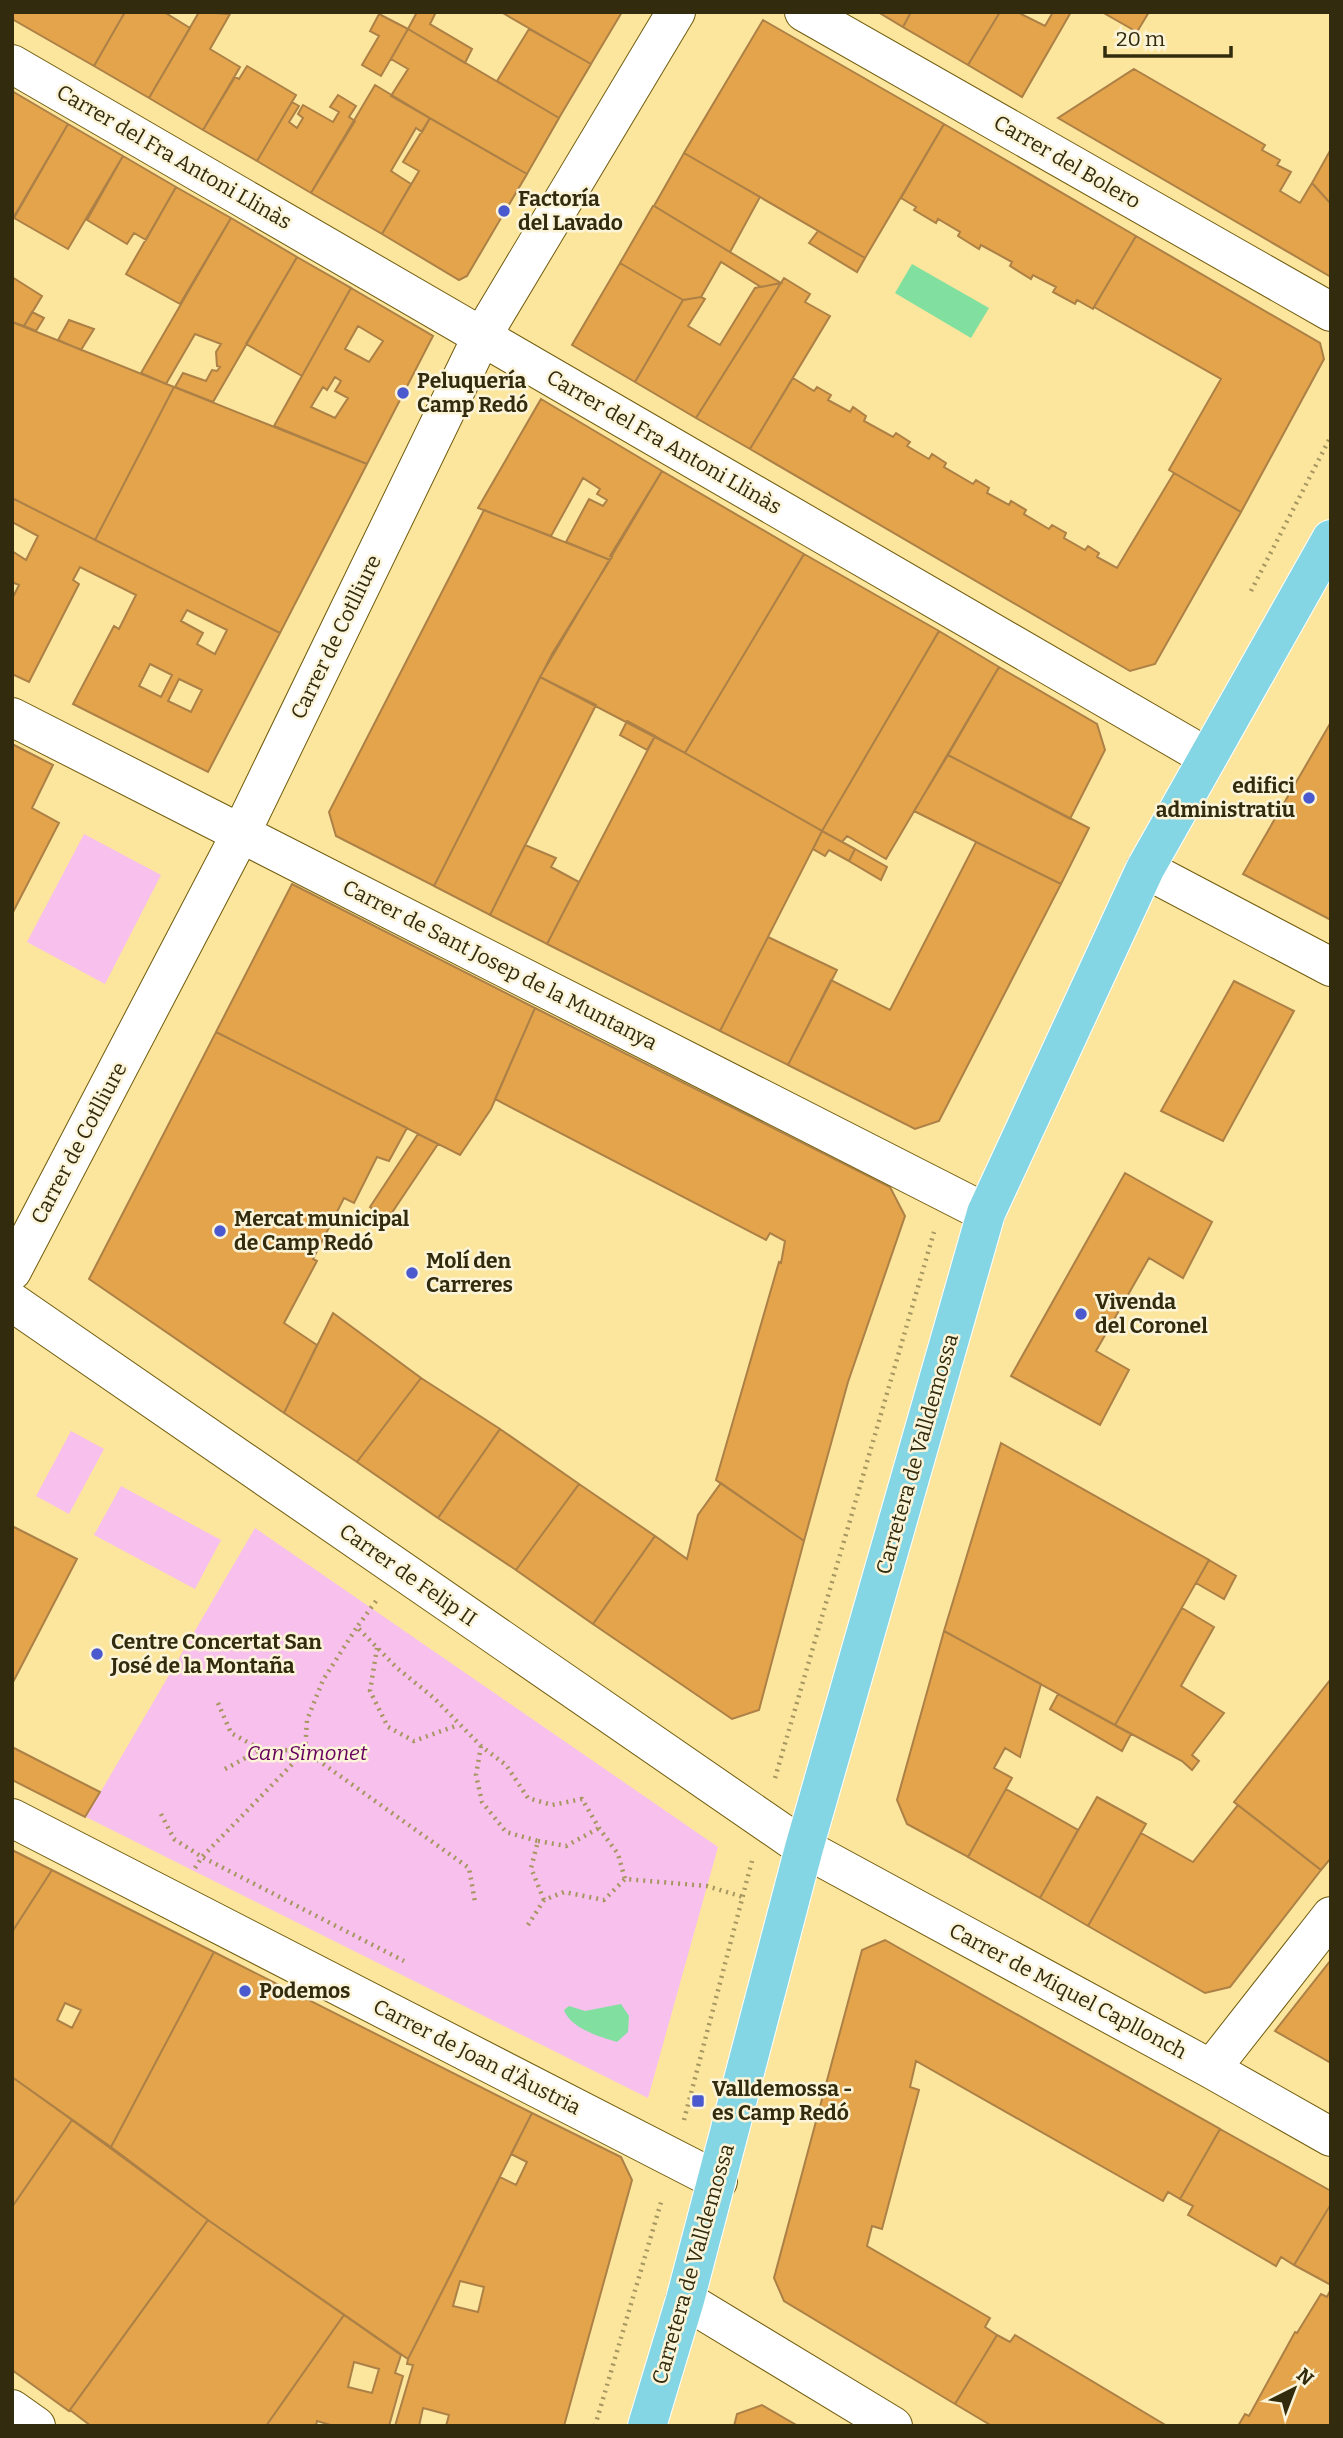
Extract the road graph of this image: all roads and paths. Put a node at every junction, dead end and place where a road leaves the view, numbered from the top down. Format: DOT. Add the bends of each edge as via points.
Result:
graph roads {
  1 [pos="676,12"];
  2 [pos="804,12"];
  3 [pos="12,64"];
  4 [pos="1331,313"];
  5 [pos="482,336"];
  6 [pos="1331,539"];
  7 [pos="12,717"];
  8 [pos="1207,757"];
  9 [pos="241,833"];
  10 [pos="1145,869"];
  11 [pos="1331,967"];
  12 [pos="986,1213"];
  13 [pos="12,1271"];
  14 [pos="12,1302"];
  15 [pos="399,1569"];
  16 [pos="357,1627"];
  17 [pos="377,1647"];
  18 [pos="218,1703"];
  19 [pos="458,1725"];
  20 [pos="481,1746"];
  21 [pos="260,1749"];
  22 [pos="305,1751"];
  23 [pos="225,1769"];
  24 [pos="161,1814"];
  25 [pos="12,1818"];
  26 [pos="598,1828"];
  27 [pos="538,1841"];
  28 [pos="803,1848"];
  29 [pos="202,1857"];
  30 [pos="625,1878"];
  31 [pos="743,1896"];
  32 [pos="544,1900"];
  33 [pos="175,1902"];
  34 [pos="475,1902"];
  35 [pos="1331,1916"];
  36 [pos="528,1925"];
  37 [pos="404,1961"];
  38 [pos="1211,2069"];
  39 [pos="1331,2137"];
  40 [pos="718,2180"];
  41 [pos="685,2300"];
  42 [pos="12,2409"];
  43 [pos="36,2426"];
  44 [pos="647,2426"];
  45 [pos="893,2426"];
  1 -- 5 [label="street, Carrer de Cotlliure"];
  2 -- 4 [label="street, Carrer del Bolero"];
  3 -- 5 [label="street, Carrer del Fra Antoni Llinàs"];
  5 -- 8 [label="street, Carrer del Fra Antoni Llinàs"];
  5 -- 9 [label="street, Carrer de Cotlliure"];
  6 -- 8 [label="main road, Carretera de Valldemossa"];
  7 -- 9 [label="street, Carrer de Sant Josep de la Muntanya"];
  8 -- 10 [label="main road, Carretera de Valldemossa"];
  9 -- 12 [label="street, Carrer de Sant Josep de la Muntanya"];
  9 -- 13 [label="street, Carrer de Cotlliure"];
  10 -- 11 [label="street"];
  10 -- 12 [label="main road, Carretera de Valldemossa"];
  12 -- 28 [label="main road, Carretera de Valldemossa"];
  14 -- 15 [label="street, Carrer de Felip II"];
  15 -- 16 [label="path"];
  15 -- 28 [label="street, Carrer de Felip II"];
  16 -- 17 [label="path"];
  16 -- 22 [label="path" via="323,1680 307,1720"];
  17 -- 19 [label="path"];
  17 -- 19 [label="path" via="370,1691 388,1727 414,1741"];
  18 -- 21 [label="path" via="231,1733"];
  19 -- 20 [label="path"];
  20 -- 26 [label="path" via="506,1765 528,1798 552,1805 582,1799"];
  20 -- 27 [label="path" via="476,1775 482,1802 506,1832"];
  21 -- 22 [label="path"];
  21 -- 23 [label="path"];
  22 -- 29 [label="path"];
  22 -- 34 [label="path" via="469,1868"];
  24 -- 29 [label="path" via="174,1839"];
  25 -- 33 [label="street, Carrer de Joan d'Àustria"];
  26 -- 27 [label="path" via="566,1846"];
  26 -- 30 [label="path" via="618,1854"];
  27 -- 32 [label="path" via="531,1868"];
  28 -- 38 [label="street, Carrer de Miquel Capllonch"];
  28 -- 40 [label="main road, Carretera de Valldemossa"];
  29 -- 33 [label="path"];
  29 -- 37 [label="path"];
  30 -- 31 [label="path" via="708,1886"];
  30 -- 32 [label="path" via="604,1900 564,1892"];
  32 -- 36 [label="path"];
  33 -- 40 [label="street, Carrer de Joan d'Àustria"];
  35 -- 38 [label="street"];
  38 -- 39 [label="street, Carrer de Miquel Capllonch"];
  40 -- 41 [label="main road, Carretera de Valldemossa"];
  41 -- 44 [label="main road, Carretera de Valldemossa"];
  41 -- 45 [label="street"];
  42 -- 43 [label="street"];
}
